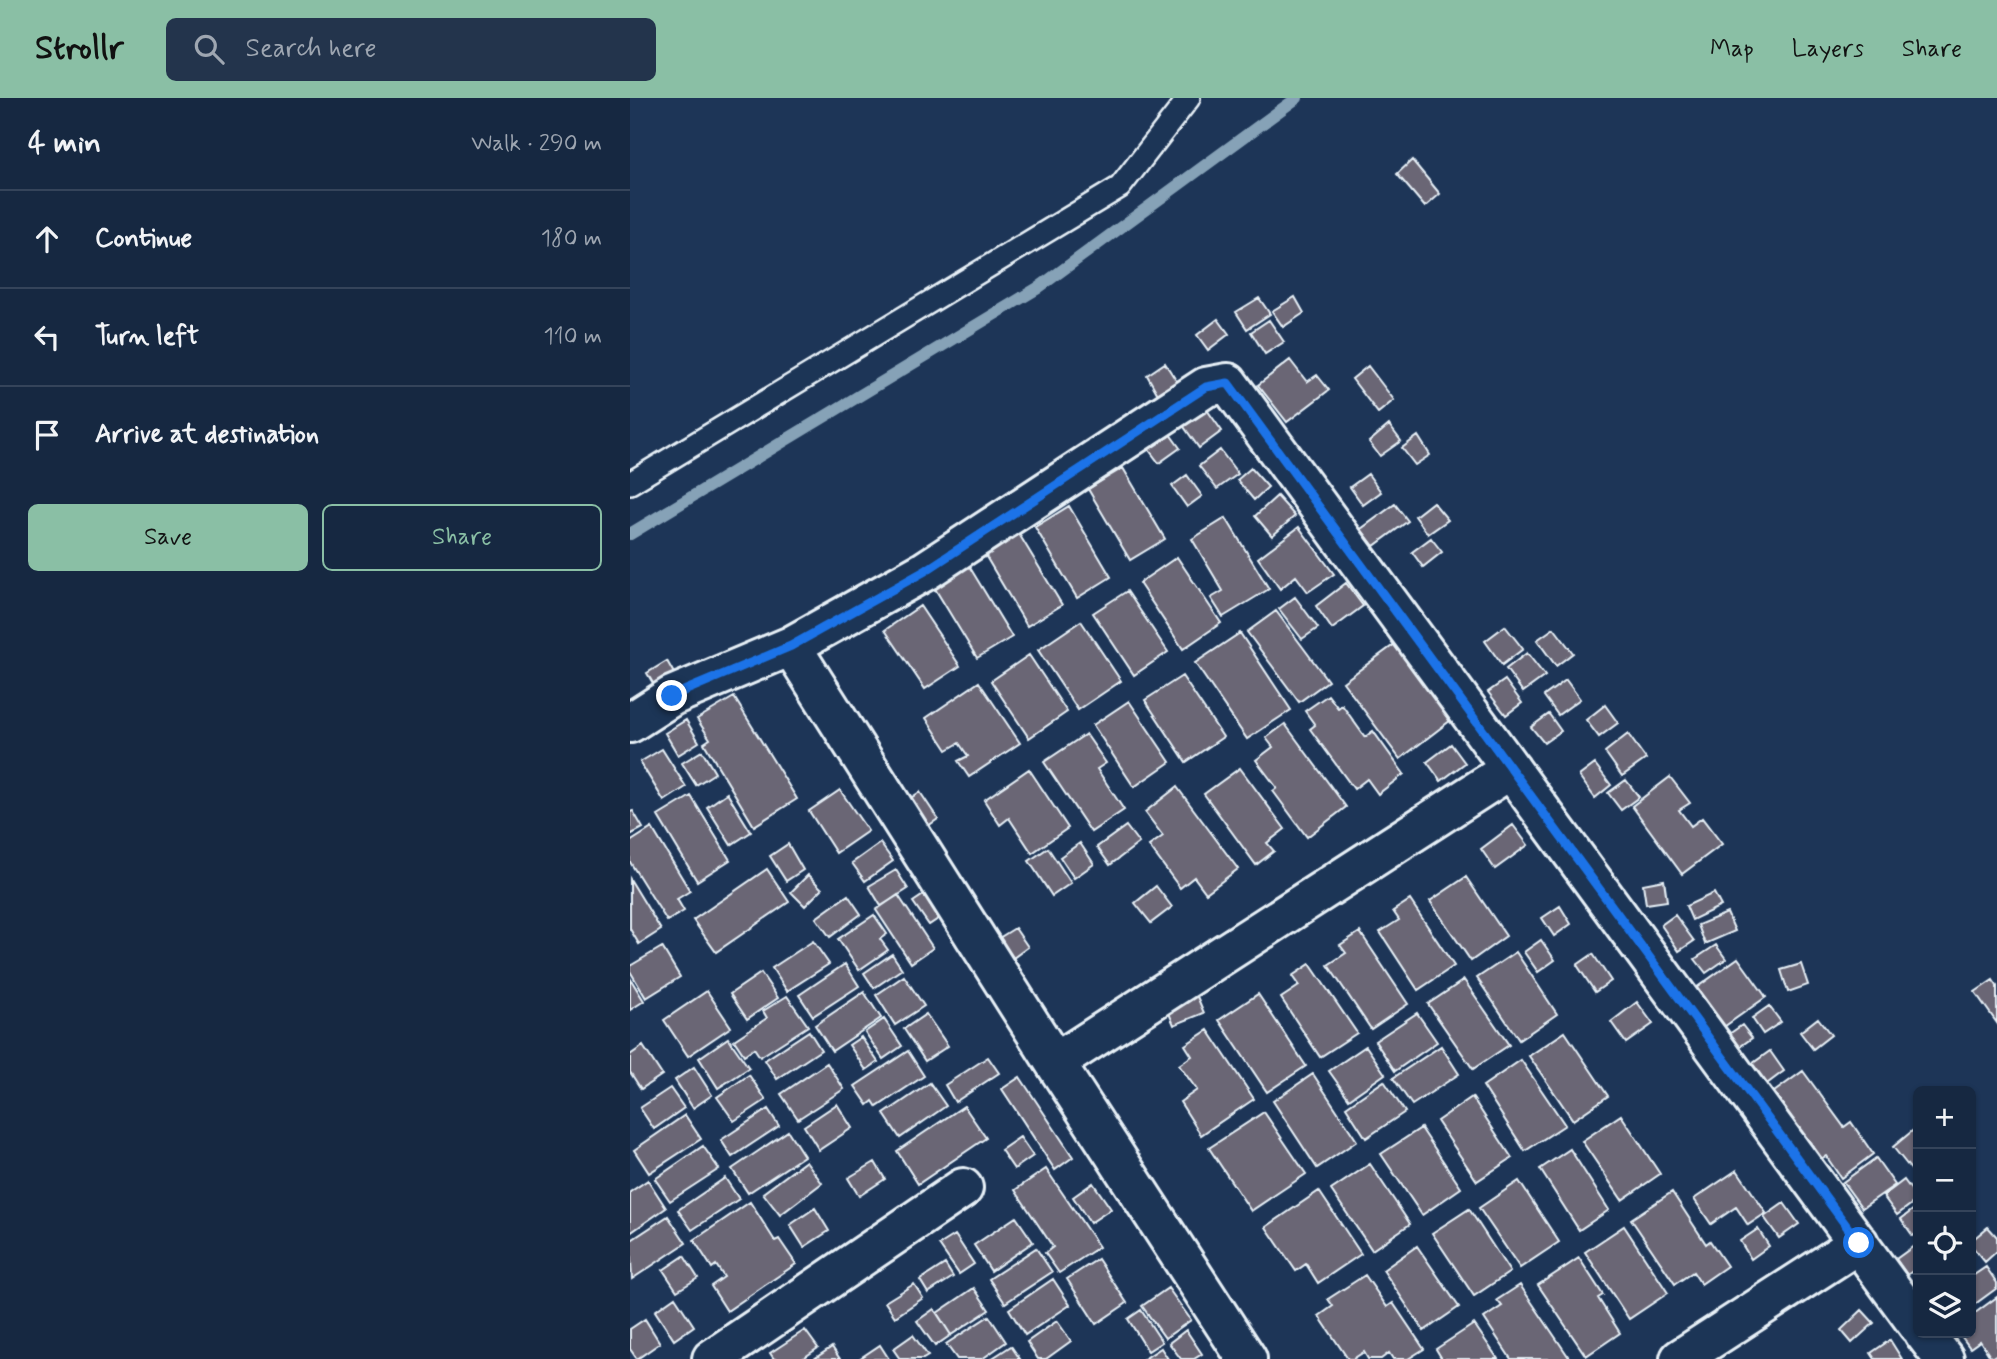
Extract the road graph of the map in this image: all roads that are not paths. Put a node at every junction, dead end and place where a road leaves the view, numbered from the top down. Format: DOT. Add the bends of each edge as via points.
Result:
graph roads {
  1 [pos="1189,98"];
  2 [pos="630,483"];
  3 [pos="791,646"];
  4 [pos="630,723"];
  5 [pos="1511,769"];
  6 [pos="1055,1063"];
  7 [pos="963,1188"];
  8 [pos="1859,1243"];
  9 [pos="1913,1318"];
  10 [pos="1928,1338"];
  11 [pos="712,1359"];
  12 [pos="1247,1359"];
  13 [pos="1680,1359"];
  14 [pos="1944,1359"];
  1 -- 2 [label="lane" via="1120,187"];
  3 -- 4 [label="street" via="672,696"];
  3 -- 5 [label="street" via="925,571 1206,387 1228,383"];
  3 -- 6 [label="street"];
  5 -- 6 [label="street"];
  5 -- 8 [label="street"];
  6 -- 12 [label="street"];
  7 -- 11 [label="street"];
  8 -- 9 [label="street"];
  8 -- 13 [label="street"];
  10 -- 14 [label="street"];
}
